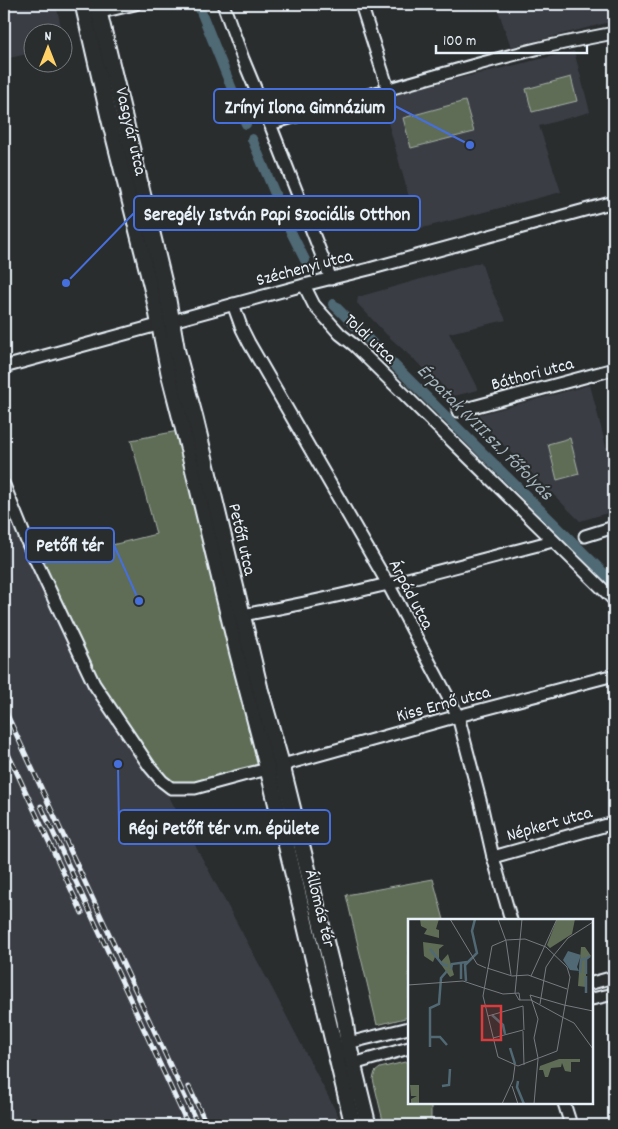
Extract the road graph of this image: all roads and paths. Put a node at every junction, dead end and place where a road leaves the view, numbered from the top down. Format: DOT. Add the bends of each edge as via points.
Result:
graph roads {
  1 [pos="135,4"];
  2 [pos="222,4"];
  3 [pos="361,4"];
  4 [pos="92,9"];
  5 [pos="614,33"];
  6 [pos="388,89"];
  7 [pos="270,124"];
  8 [pos="614,202"];
  9 [pos="331,279"];
  10 [pos="304,285"];
  11 [pos="233,304"];
  12 [pos="166,323"];
  13 [pos="4,367"];
  14 [pos="614,369"];
  15 [pos="458,411"];
  16 [pos="4,485"];
  17 [pos="614,527"];
  18 [pos="585,536"];
  19 [pos="553,541"];
  20 [pos="388,584"];
  21 [pos="614,600"];
  22 [pos="242,615"];
  23 [pos="614,675"];
  24 [pos="458,716"];
  25 [pos="275,768"];
  26 [pos="614,823"];
  27 [pos="493,857"];
  28 [pos="511,919"];
  29 [pos="614,977"];
  30 [pos="593,983"];
  31 [pos="614,994"];
  32 [pos="593,1000"];
  33 [pos="408,1028"];
  34 [pos="348,1043"];
  35 [pos="408,1048"];
  36 [pos="337,1056"];
  37 [pos="353,1064"];
  38 [pos="564,1104"];
  39 [pos="353,1125"];
  40 [pos="368,1125"];
  41 [pos="571,1125"];
  1 -- 4 [label="street"];
  2 -- 7 [label="street"];
  3 -- 6 [label="street"];
  4 -- 12 [label="main road, Vasgyár utca" via="109,117 154,296"];
  5 -- 6 [label="street" via="538,49"];
  6 -- 7 [label="street"];
  7 -- 9 [label="street"];
  8 -- 9 [label="street, Széchenyi utca"];
  9 -- 10 [label="street, Széchenyi utca"];
  10 -- 11 [label="street, Széchenyi utca"];
  10 -- 19 [label="street, Toldi utca" via="314,305 340,334"];
  11 -- 12 [label="street, Széchenyi utca"];
  11 -- 20 [label="street, Árpád utca" via="249,344"];
  12 -- 13 [label="street, Széchenyi utca"];
  12 -- 22 [label="main road, Petőfi utca" via="195,418"];
  12 -- 25 [label="main road, Petőfi utca" via="163,347 169,373 237,650"];
  14 -- 15 [label="street, Báthori utca"];
  16 -- 25 [label="street, Kiss Ernő utca" via="94,684 162,782 171,788 195,788"];
  17 -- 18 [label="street"];
  19 -- 20 [label="street"];
  19 -- 21 [label="street, Toldi utca"];
  20 -- 22 [label="street"];
  20 -- 24 [label="street, Árpád utca"];
  22 -- 25 [label="main road, Petőfi utca"];
  23 -- 24 [label="street, Kiss Ernő utca"];
  24 -- 25 [label="street, Kiss Ernő utca"];
  24 -- 27 [label="street, Árpád utca"];
  25 -- 34 [label="main road, Állomás tér" via="335,980"];
  25 -- 36 [label="main road, Állomás tér"];
  26 -- 27 [label="street, Népkert utca"];
  27 -- 28 [label="street, Árpád utca"];
  29 -- 30 [label="street"];
  31 -- 32 [label="street"];
  33 -- 34 [label="street"];
  34 -- 36 [label="street"];
  34 -- 37 [label="main road, Állomás tér"];
  35 -- 37 [label="street"];
  36 -- 37 [label="street"];
  36 -- 39 [label="main road, Állomás tér"];
  37 -- 40 [label="main road, Állomás tér"];
  38 -- 41 [label="street"];
}
